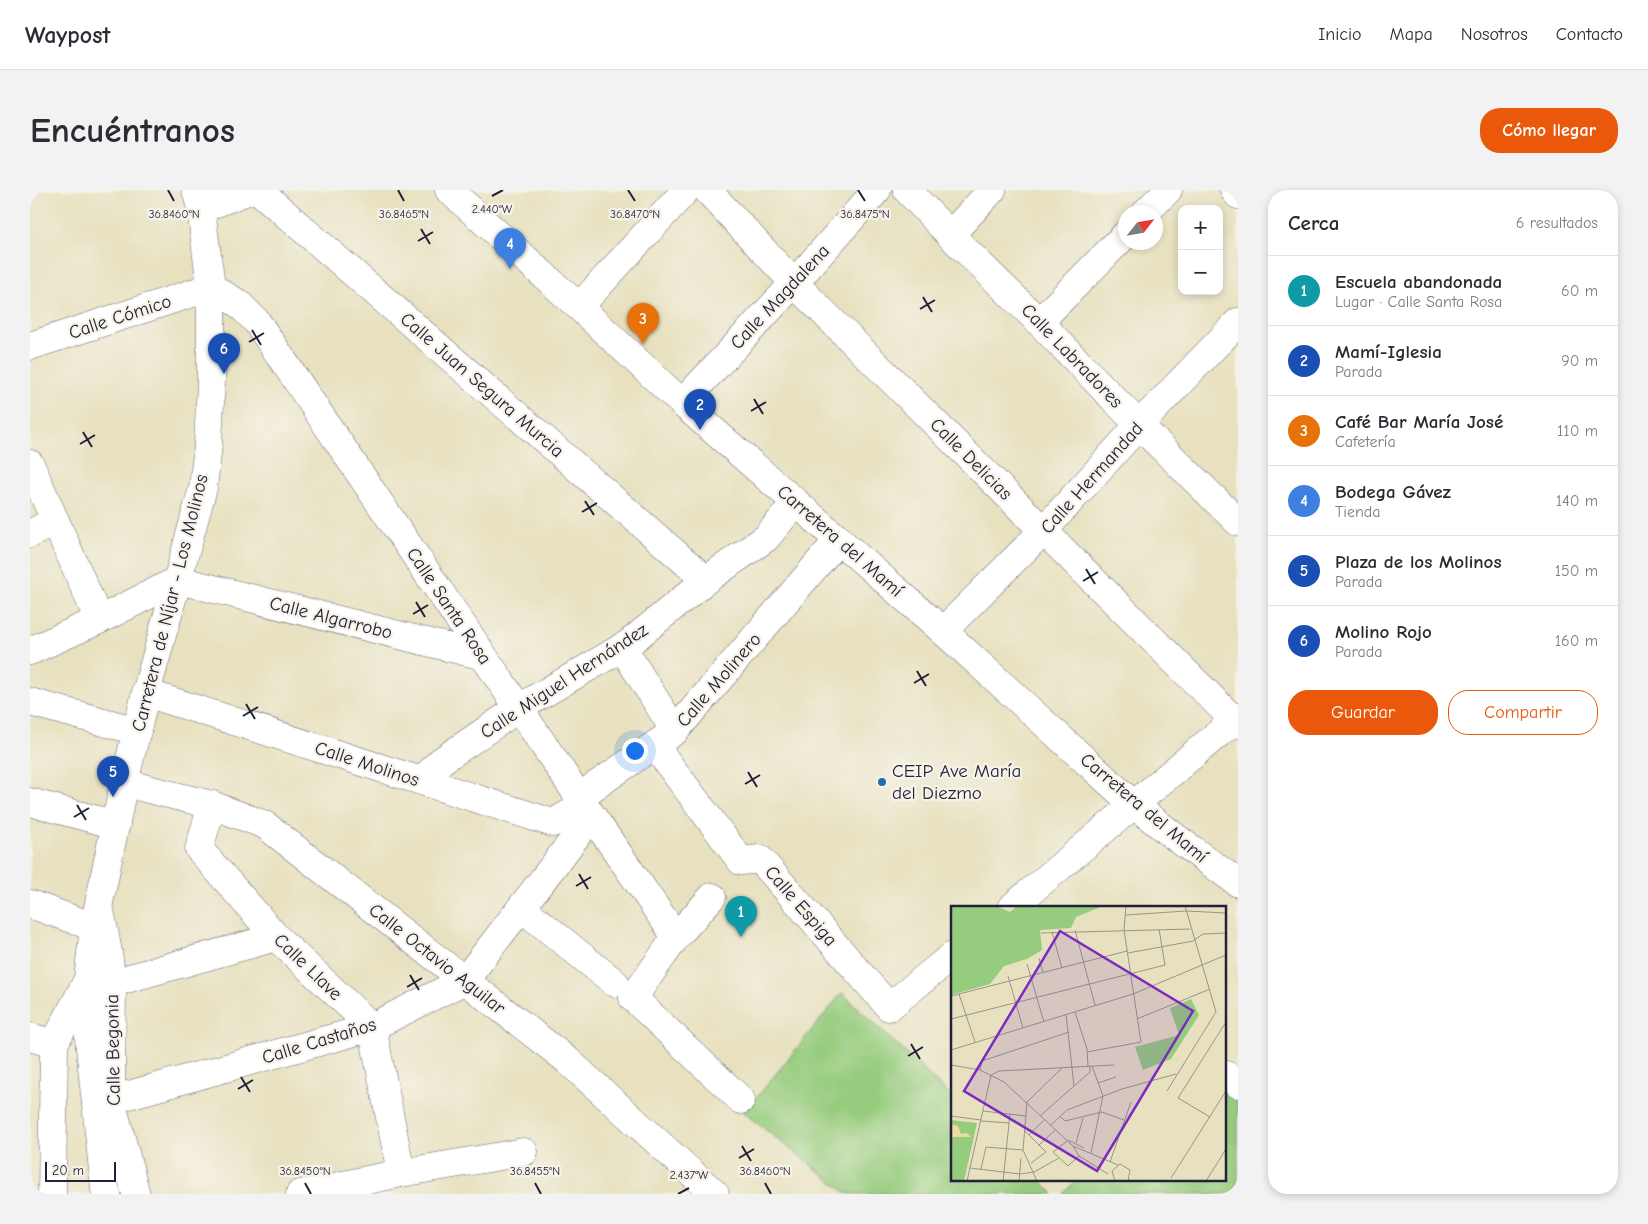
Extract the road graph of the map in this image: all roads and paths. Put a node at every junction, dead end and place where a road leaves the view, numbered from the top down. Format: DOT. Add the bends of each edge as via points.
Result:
graph roads {
  1 [pos="250,190"];
  2 [pos="258,190"];
  3 [pos="449,190"];
  4 [pos="686,190"];
  5 [pos="707,190"];
  6 [pos="877,190"];
  7 [pos="907,190"];
  8 [pos="992,190"];
  9 [pos="1168,190"];
  10 [pos="1234,190"];
  11 [pos="1238,195"];
  12 [pos="198,199"];
  13 [pos="1153,205"];
  14 [pos="950,235"];
  15 [pos="1118,242"];
  16 [pos="794,283"];
  17 [pos="211,287"];
  18 [pos="579,307"];
  19 [pos="1040,322"];
  20 [pos="1238,322"];
  21 [pos="30,346"];
  22 [pos="682,403"];
  23 [pos="1139,425"];
  24 [pos="30,464"];
  25 [pos="796,502"];
  26 [pos="55,522"];
  27 [pos="1238,522"];
  28 [pos="1043,531"];
  29 [pos="30,534"];
  30 [pos="839,539"];
  31 [pos="178,580"];
  32 [pos="706,580"];
  33 [pos="99,620"];
  34 [pos="943,631"];
  35 [pos="622,648"];
  36 [pos="30,651"];
  37 [pos="483,656"];
  38 [pos="146,693"];
  39 [pos="30,702"];
  40 [pos="519,708"];
  41 [pos="1237,720"];
  42 [pos="137,731"];
  43 [pos="665,739"];
  44 [pos="422,782"];
  45 [pos="124,783"];
  46 [pos="30,802"];
  47 [pos="1133,804"];
  48 [pos="212,805"];
  49 [pos="585,806"];
  50 [pos="116,825"];
  51 [pos="1238,883"];
  52 [pos="712,897"];
  53 [pos="30,904"];
  54 [pos="1013,906"];
  55 [pos="522,908"];
  56 [pos="96,916"];
  57 [pos="276,937"];
  58 [pos="676,937"];
  59 [pos="951,957"];
  60 [pos="465,980"];
  61 [pos="100,981"];
  62 [pos="615,983"];
  63 [pos="372,1027"];
  64 [pos="42,1040"];
  65 [pos="1226,1075"];
  66 [pos="1238,1084"];
  67 [pos="741,1100"];
  68 [pos="104,1102"];
  69 [pos="524,1152"];
  70 [pos="401,1173"];
  71 [pos="105,1192"];
  72 [pos="52,1194"];
  73 [pos="136,1194"];
  74 [pos="300,1194"];
  75 [pos="715,1194"];
  1 -- 12 [label="street"];
  2 -- 32 [label="street, Calle Juan Segura Murcia"];
  3 -- 18 [label="street, Carretera del Mamí"];
  4 -- 18 [label="street"];
  5 -- 16 [label="street, Calle Delicias"];
  6 -- 16 [label="street, Calle Magdalena"];
  7 -- 14 [label="street, Calle Labradores"];
  8 -- 14 [label="street"];
  9 -- 13 [label="street"];
  10 -- 11 [label="street"];
  12 -- 17 [label="street, Carretera de Níjar - Los Molinos"];
  14 -- 19 [label="street, Calle Labradores"];
  15 -- 19 [label="street"];
  16 -- 22 [label="street, Calle Magdalena"];
  16 -- 28 [label="street, Calle Delicias"];
  17 -- 21 [label="street, Calle Cómico"];
  17 -- 31 [label="street, Carretera de Níjar - Los Molinos" via="211,381 204,479"];
  17 -- 37 [label="street, Calle Santa Rosa" via="239,304 257,322"];
  18 -- 22 [label="street, Carretera del Mamí"];
  19 -- 23 [label="street, Calle Labradores"];
  20 -- 23 [label="street, Calle Hermandad"];
  22 -- 25 [label="street, Carretera del Mamí"];
  23 -- 27 [label="street, Calle Labradores"];
  23 -- 28 [label="street, Calle Hermandad"];
  24 -- 26 [label="street"];
  25 -- 30 [label="street, Carretera del Mamí"];
  25 -- 32 [label="street, Calle Miguel Hernández" via="766,538"];
  26 -- 29 [label="street"];
  26 -- 33 [label="street"];
  28 -- 34 [label="street, Calle Hermandad"];
  28 -- 41 [label="street, Calle Delicias"];
  30 -- 34 [label="street, Carretera del Mamí"];
  30 -- 43 [label="street, Calle Molinero"];
  31 -- 33 [label="street"];
  31 -- 37 [label="street, Calle Algarrobo"];
  31 -- 38 [label="street, Carretera de Níjar - Los Molinos"];
  32 -- 35 [label="street, Calle Miguel Hernández"];
  33 -- 36 [label="street"];
  34 -- 47 [label="street, Carretera del Mamí"];
  35 -- 40 [label="street, Calle Miguel Hernández"];
  35 -- 43 [label="street"];
  37 -- 40 [label="street, Calle Santa Rosa"];
  38 -- 42 [label="street, Carretera de Níjar - Los Molinos"];
  38 -- 44 [label="street, Calle Molinos"];
  39 -- 42 [label="street"];
  40 -- 44 [label="street, Calle Miguel Hernández" via="441,761"];
  40 -- 49 [label="street, Calle Santa Rosa"];
  41 -- 47 [label="street"];
  42 -- 45 [label="street, Carretera de Níjar - Los Molinos"];
  43 -- 49 [label="street, Calle Molinero"];
  43 -- 59 [label="street, Calle Espiga" via="741,861 760,859 889,1007"];
  44 -- 49 [label="street, Calle Molinos" via="553,823"];
  45 -- 48 [label="street, Calle Octavio Aguilar"];
  45 -- 50 [label="street, Carretera de Níjar - Los Molinos"];
  46 -- 50 [label="street"];
  47 -- 51 [label="street, Carretera del Mamí" via="1174,838"];
  47 -- 54 [label="street"];
  48 -- 57 [label="street, Calle Llave" via="199,849"];
  48 -- 60 [label="street, Calle Octavio Aguilar" via="265,824"];
  49 -- 55 [label="street, Calle Castaños"];
  49 -- 58 [label="street, Calle Santa Rosa"];
  50 -- 56 [label="street, Carretera de Níjar - Los Molinos"];
  52 -- 58 [label="street"];
  53 -- 56 [label="street"];
  55 -- 60 [label="street, Calle Castaños"];
  55 -- 62 [label="street"];
  56 -- 61 [label="street, Carretera de Níjar - Los Molinos"];
  57 -- 61 [label="street"];
  57 -- 63 [label="street, Calle Llave"];
  58 -- 67 [label="street" via="633,998"];
  60 -- 63 [label="street, Calle Castaños"];
  60 -- 75 [label="street, Calle Octavio Aguilar" via="567,1060"];
  61 -- 64 [label="street"];
  61 -- 68 [label="street, Carretera de Níjar - Los Molinos" via="87,1020"];
  63 -- 68 [label="street, Calle Castaños"];
  63 -- 70 [label="street"];
  64 -- 72 [label="street"];
  65 -- 66 [label="street"];
  68 -- 71 [label="street"];
  68 -- 73 [label="street, Calle Begonia"];
  69 -- 70 [label="street"];
  70 -- 74 [label="street"];
}
